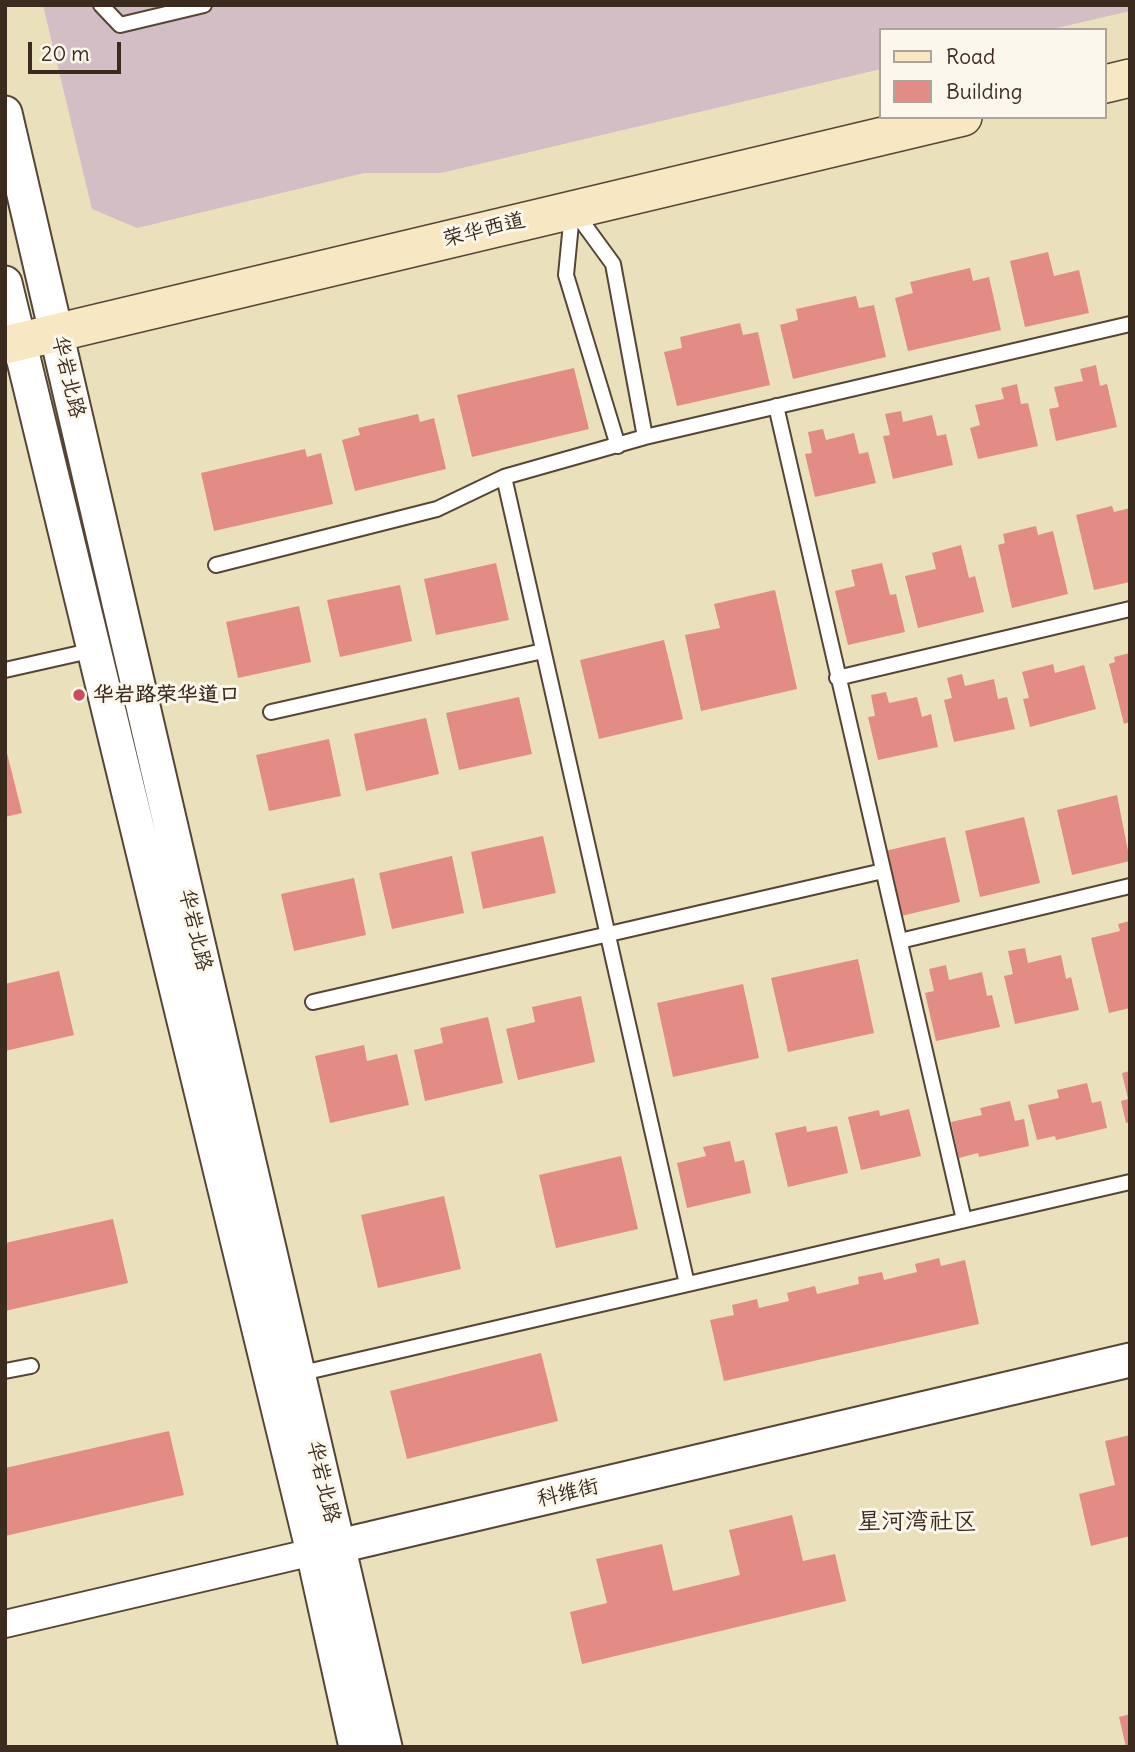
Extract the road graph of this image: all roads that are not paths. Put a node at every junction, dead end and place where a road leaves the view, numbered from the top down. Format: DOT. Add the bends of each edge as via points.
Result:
graph roads {
  1 [pos="101,5"];
  2 [pos="204,5"];
  3 [pos="1130,78"];
  4 [pos="1107,84"];
  5 [pos="5,113"];
  6 [pos="953,119"];
  7 [pos="572,208"];
  8 [pos="5,283"];
  9 [pos="1130,324"];
  10 [pos="58,334"];
  11 [pos="12,343"];
  12 [pos="776,406"];
  13 [pos="645,437"];
  14 [pos="618,446"];
  15 [pos="504,477"];
  16 [pos="216,565"];
  17 [pos="1130,609"];
  18 [pos="94,650"];
  19 [pos="543,651"];
  20 [pos="5,670"];
  21 [pos="837,678"];
  22 [pos="271,712"];
  23 [pos="883,871"];
  24 [pos="1130,886"];
  25 [pos="607,932"];
  26 [pos="900,940"];
  27 [pos="313,1002"];
  28 [pos="1130,1182"];
  29 [pos="964,1220"];
  30 [pos="687,1284"];
  31 [pos="1130,1360"];
  32 [pos="31,1366"];
  33 [pos="5,1371"];
  34 [pos="298,1374"];
  35 [pos="326,1549"];
  36 [pos="5,1624"];
  37 [pos="356,1747"];
  38 [pos="385,1747"];
  1 -- 2 [label="lane" via="120,25"];
  3 -- 4 [label="main road"];
  5 -- 10 [label="street, 华岩北路"];
  6 -- 7 [label="main road, 荣华西道"];
  7 -- 10 [label="main road, 荣华西道"];
  7 -- 13 [label="lane" via="613,264"];
  7 -- 14 [label="lane" via="566,275"];
  8 -- 11 [label="street, 华岩北路"];
  9 -- 12 [label="lane"];
  10 -- 11 [label="main road, 荣华西道"];
  10 -- 34 [label="street, 华岩北路"];
  11 -- 18 [label="street, 华岩北路"];
  12 -- 13 [label="lane"];
  12 -- 21 [label="lane"];
  13 -- 14 [label="lane"];
  14 -- 15 [label="lane"];
  15 -- 16 [label="lane" via="438,509"];
  15 -- 19 [label="lane"];
  17 -- 21 [label="lane"];
  18 -- 20 [label="lane"];
  18 -- 35 [label="street, 华岩北路"];
  19 -- 22 [label="lane"];
  19 -- 25 [label="lane"];
  21 -- 23 [label="lane"];
  23 -- 25 [label="lane"];
  23 -- 26 [label="lane"];
  24 -- 26 [label="lane"];
  25 -- 27 [label="lane"];
  25 -- 30 [label="lane"];
  26 -- 29 [label="lane"];
  28 -- 29 [label="lane"];
  29 -- 30 [label="lane"];
  30 -- 34 [label="lane"];
  31 -- 35 [label="street, 科维街"];
  32 -- 33 [label="lane"];
  34 -- 35 [label="street, 华岩北路"];
  35 -- 36 [label="street, 科维街"];
  35 -- 37 [label="street, 华岩北路"];
  35 -- 38 [label="street, 华岩北路"];
}
